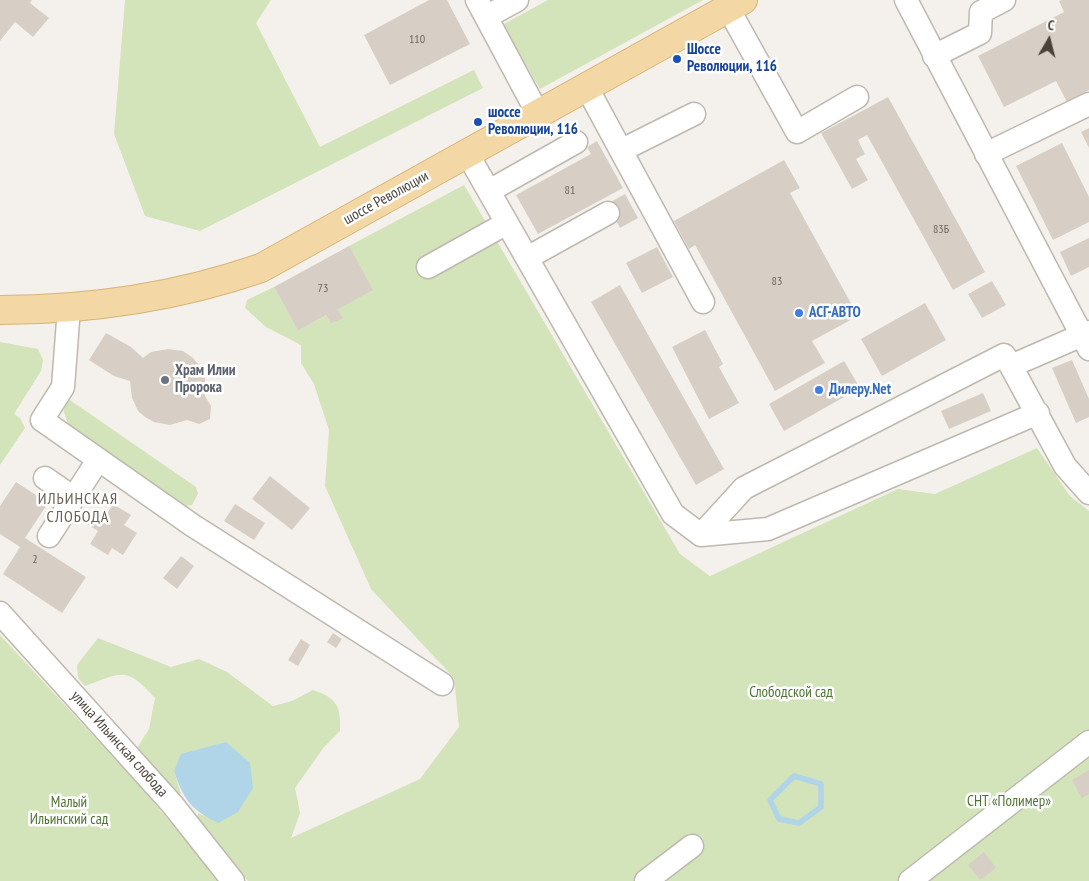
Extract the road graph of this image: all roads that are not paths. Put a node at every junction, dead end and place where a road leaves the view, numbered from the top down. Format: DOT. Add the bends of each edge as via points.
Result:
graph roads {
  1 [pos="517,0"];
  2 [pos="906,0"];
  3 [pos="1004,0"];
  4 [pos="736,4"];
  5 [pos="481,8"];
  6 [pos="934,56"];
  7 [pos="586,86"];
  8 [pos="857,97"];
  9 [pos="1089,104"];
  10 [pos="538,114"];
  11 [pos="694,114"];
  12 [pos="576,142"];
  13 [pos="622,150"];
  14 [pos="467,153"];
  15 [pos="986,154"];
  16 [pos="489,191"];
  17 [pos="608,213"];
  18 [pos="507,223"];
  19 [pos="527,258"];
  20 [pos="428,267"];
  21 [pos="703,302"];
  22 [pos="69,308"];
  23 [pos="0,310"];
  24 [pos="1087,339"];
  25 [pos="1011,366"];
  26 [pos="1038,413"];
  27 [pos="98,460"];
  28 [pos="45,478"];
  29 [pos="1089,493"];
  30 [pos="74,498"];
  31 [pos="701,535"];
  32 [pos="49,536"];
  33 [pos="0,613"];
  34 [pos="442,684"];
  35 [pos="1089,742"];
  36 [pos="692,846"];
  37 [pos="233,881"];
  38 [pos="646,881"];
  39 [pos="910,881"];
  1 -- 5 [label="street"];
  2 -- 6 [label="street"];
  3 -- 6 [label="street" via="981,12 980,33"];
  4 -- 7 [label="main road, шоссе Революции"];
  4 -- 8 [label="street" via="797,132"];
  5 -- 10 [label="street"];
  6 -- 15 [label="street"];
  7 -- 10 [label="main road, шоссе Революции"];
  7 -- 13 [label="street"];
  9 -- 15 [label="street"];
  10 -- 14 [label="main road, шоссе Революции"];
  11 -- 13 [label="street"];
  12 -- 16 [label="street"];
  13 -- 21 [label="street"];
  14 -- 16 [label="street"];
  14 -- 22 [label="main road, шоссе Революции" via="261,268 172,293"];
  15 -- 24 [label="street"];
  16 -- 18 [label="street"];
  17 -- 19 [label="street"];
  18 -- 19 [label="street"];
  18 -- 20 [label="street"];
  19 -- 31 [label="street" via="673,514"];
  22 -- 23 [label="main road, шоссе Революции"];
  22 -- 27 [label="street" via="63,387 42,420"];
  24 -- 25 [label="street"];
  25 -- 26 [label="street"];
  25 -- 31 [label="street" via="1004,355 744,488"];
  26 -- 29 [label="street" via="1065,466"];
  26 -- 31 [label="street" via="768,529"];
  27 -- 30 [label="street"];
  27 -- 34 [label="street" via="223,546"];
  28 -- 30 [label="street"];
  30 -- 32 [label="street"];
  33 -- 37 [label="street, улица Ильинская слобода" via="172,804"];
  35 -- 39 [label="street"];
  36 -- 38 [label="street"];
}
